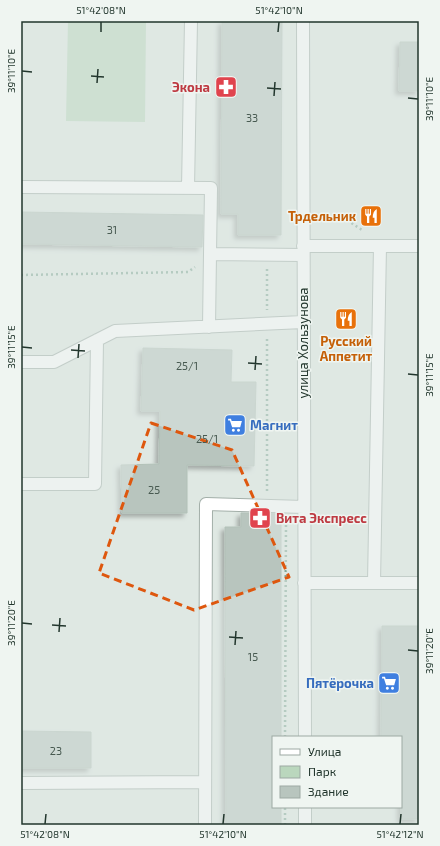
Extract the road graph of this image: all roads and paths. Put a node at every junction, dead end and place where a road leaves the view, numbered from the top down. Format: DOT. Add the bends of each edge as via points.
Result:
graph roads {
  1 [pos="190,21"];
  2 [pos="302,21"];
  3 [pos="21,186"];
  4 [pos="188,188"];
  5 [pos="303,219"];
  6 [pos="368,234"];
  7 [pos="380,246"];
  8 [pos="419,246"];
  9 [pos="303,250"];
  10 [pos="210,254"];
  11 [pos="267,254"];
  12 [pos="21,275"];
  13 [pos="303,322"];
  14 [pos="267,324"];
  15 [pos="209,327"];
  16 [pos="97,340"];
  17 [pos="21,362"];
  18 [pos="21,484"];
  19 [pos="267,506"];
  20 [pos="286,506"];
  21 [pos="304,507"];
  22 [pos="304,583"];
  23 [pos="374,583"];
  24 [pos="419,583"];
  25 [pos="285,736"];
  26 [pos="305,736"];
  27 [pos="205,782"];
  28 [pos="21,783"];
  29 [pos="285,808"];
  30 [pos="305,808"];
  31 [pos="204,825"];
  32 [pos="285,825"];
  33 [pos="305,825"];
  1 -- 4 [label="street"];
  2 -- 5 [label="street, улица Хользунова"];
  3 -- 4 [label="street"];
  4 -- 10 [label="street" via="211,188"];
  5 -- 6 [label="path" via="344,218"];
  5 -- 9 [label="street, улица Хользунова"];
  7 -- 8 [label="street"];
  7 -- 9 [label="street"];
  7 -- 23 [label="street"];
  9 -- 11 [label="street"];
  9 -- 13 [label="street, улица Хользунова"];
  10 -- 11 [label="street"];
  10 -- 12 [label="path" via="188,272"];
  10 -- 15 [label="street"];
  11 -- 14 [label="path"];
  13 -- 14 [label="street"];
  13 -- 21 [label="street, улица Хользунова"];
  14 -- 15 [label="street"];
  14 -- 19 [label="path"];
  15 -- 16 [label="street" via="115,331"];
  16 -- 17 [label="street" via="54,362"];
  16 -- 18 [label="street" via="95,484"];
  19 -- 20 [label="street"];
  19 -- 27 [label="street" via="206,504"];
  20 -- 21 [label="street"];
  20 -- 25 [label="path"];
  21 -- 22 [label="street, улица Хользунова"];
  22 -- 23 [label="street"];
  22 -- 26 [label="street, улица Хользунова"];
  23 -- 24 [label="street"];
  27 -- 28 [label="street"];
  27 -- 31 [label="street"];
  29 -- 32 [label="path"];
  30 -- 33 [label="street"];
}
